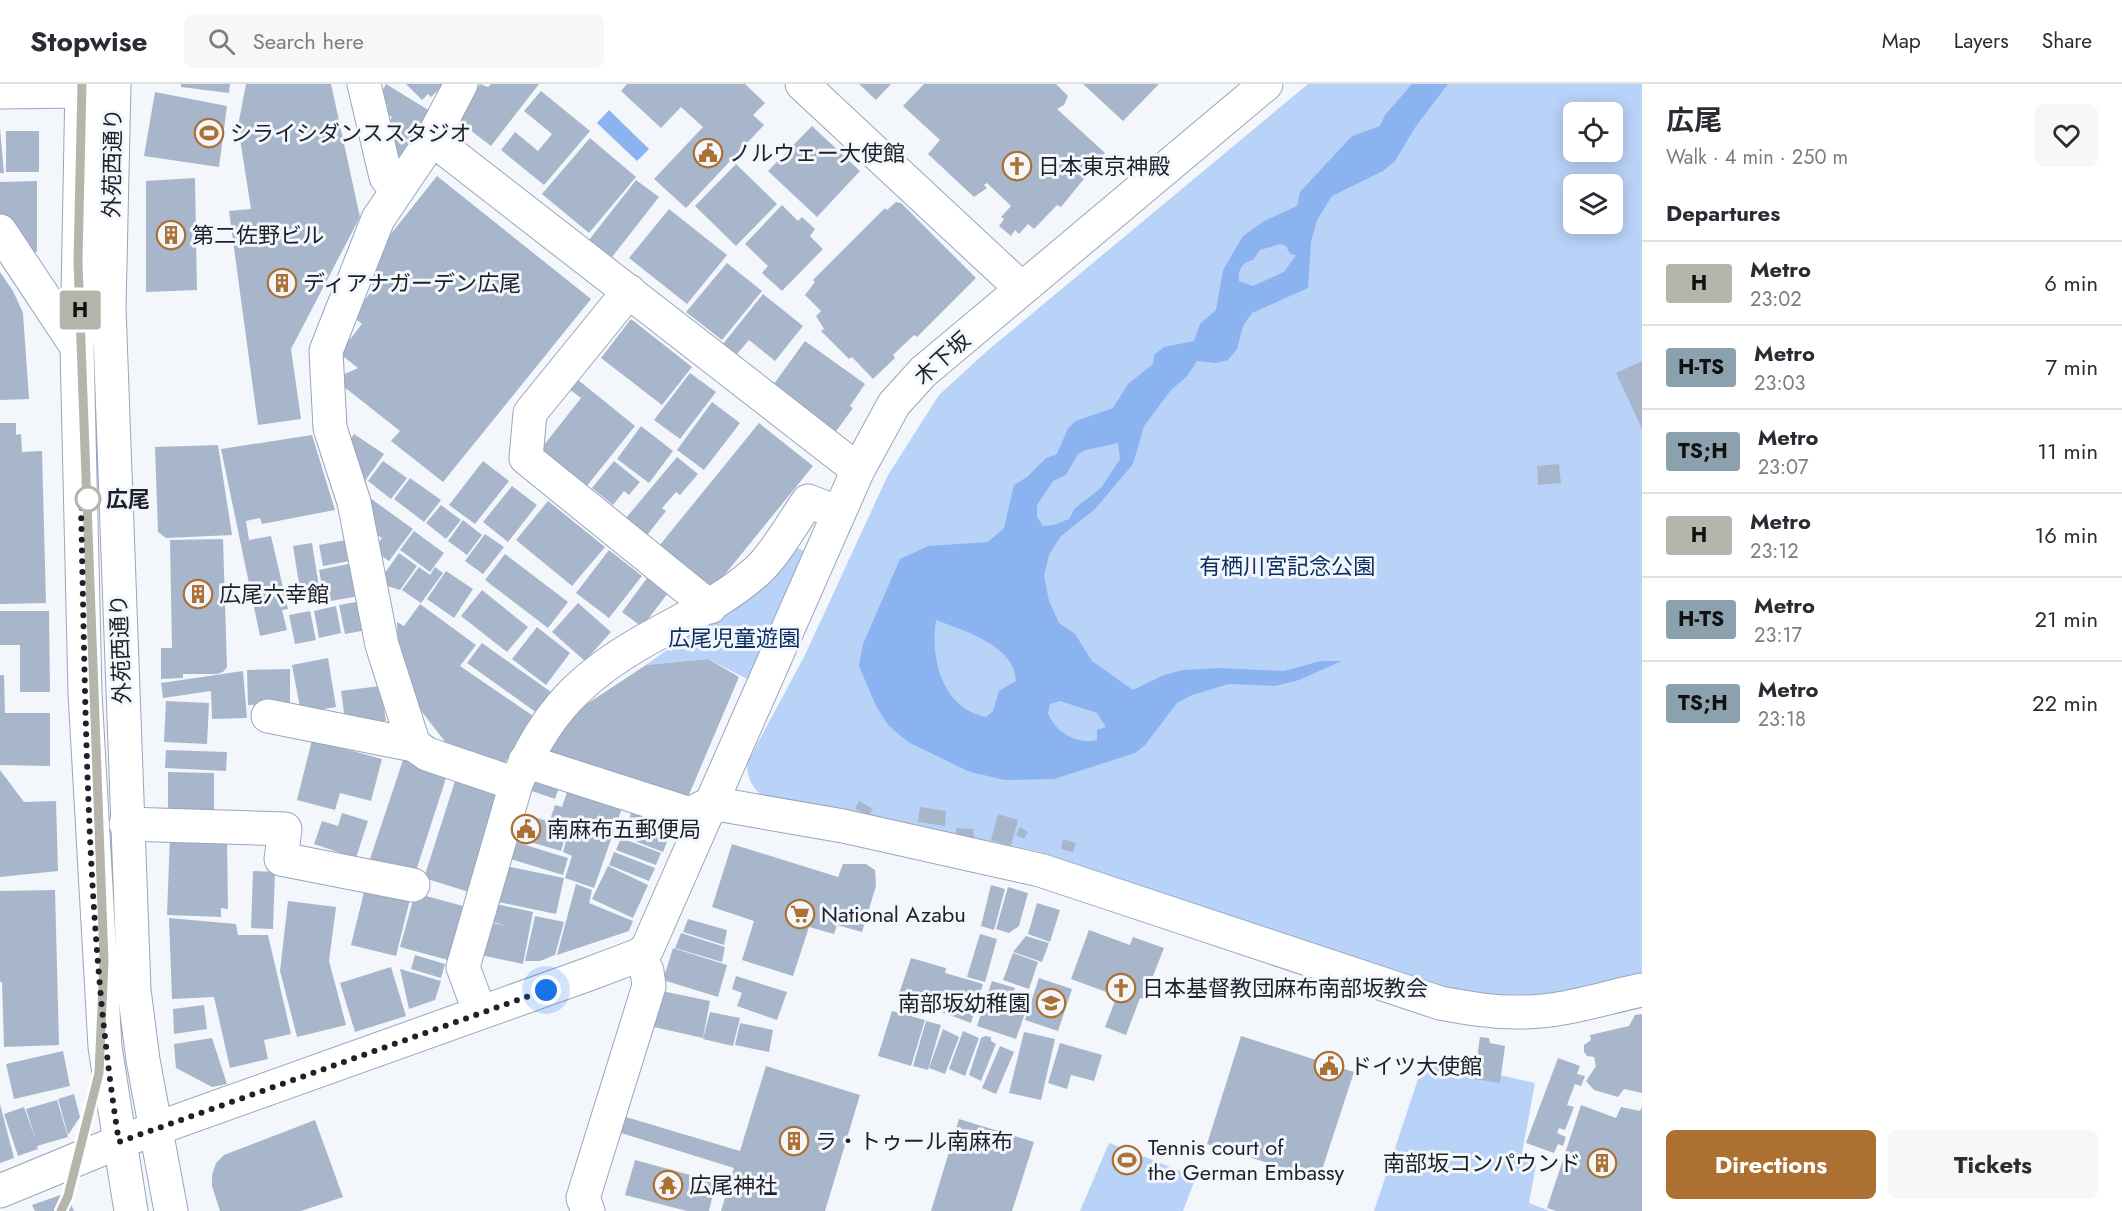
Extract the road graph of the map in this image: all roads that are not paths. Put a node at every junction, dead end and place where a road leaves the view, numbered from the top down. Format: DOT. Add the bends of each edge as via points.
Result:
graph roads {
  1 [pos="364,84"];
  2 [pos="462,84"];
  3 [pos="802,84"];
  4 [pos="1266,84"];
  5 [pos="81,88"];
  6 [pos="113,89"];
  7 [pos="0,92"];
  8 [pos="432,139"];
  9 [pos="397,191"];
  10 [pos="0,231"];
  11 [pos="1022,289"];
  12 [pos="629,291"];
  13 [pos="77,347"];
  14 [pos="858,470"];
  15 [pos="839,513"];
  16 [pos="710,607"];
  17 [pos="268,716"];
  18 [pos="414,745"];
  19 [pos="520,772"];
  20 [pos="711,803"];
  21 [pos="126,824"];
  22 [pos="413,885"];
  23 [pos="639,955"];
  24 [pos="1642,990"];
  25 [pos="480,1013"];
  26 [pos="157,1129"];
  27 [pos="119,1142"];
  28 [pos="0,1191"];
  29 [pos="131,1211"];
  30 [pos="171,1211"];
  31 [pos="588,1211"];
  1 -- 9 [label="street" via="386,177"];
  2 -- 8 [label="street"];
  3 -- 11 [label="street"];
  4 -- 11 [label="street, 木下坂"];
  5 -- 6 [label="street"];
  5 -- 7 [label="street"];
  5 -- 13 [label="street, 外苑西通り"];
  6 -- 21 [label="street, 外苑西通り" via="109,308"];
  8 -- 9 [label="street"];
  8 -- 12 [label="street"];
  9 -- 18 [label="street" via="378,219 326,351 330,428 354,502 382,645"];
  10 -- 13 [label="street"];
  11 -- 14 [label="street, 木下坂" via="923,372 894,404"];
  12 -- 14 [label="street"];
  12 -- 16 [label="street" via="530,413 526,458"];
  13 -- 27 [label="street, 外苑西通り" via="85,693 97,935 105,1047"];
  14 -- 15 [label="street, 木下坂"];
  15 -- 16 [label="street" via="808,501 759,570"];
  15 -- 20 [label="street, 木下坂"];
  16 -- 19 [label="street" via="632,648 580,685 549,718"];
  17 -- 18 [label="street"];
  18 -- 19 [label="street" via="427,754"];
  19 -- 20 [label="street" via="690,814"];
  19 -- 25 [label="street" via="463,967"];
  20 -- 23 [label="street, 木下坂" via="655,935"];
  20 -- 24 [label="street" via="843,826 1040,870 1440,1003 1523,1012 1551,1010"];
  21 -- 22 [label="street" via="285,829 281,859"];
  21 -- 26 [label="street, 外苑西通り" via="134,990"];
  23 -- 25 [label="street"];
  23 -- 31 [label="street" via="649,986 583,1198"];
  25 -- 26 [label="street"];
  26 -- 27 [label="street"];
  26 -- 30 [label="street, 外苑西通り"];
  27 -- 28 [label="street"];
  27 -- 29 [label="street, 外苑西通り"];
}
